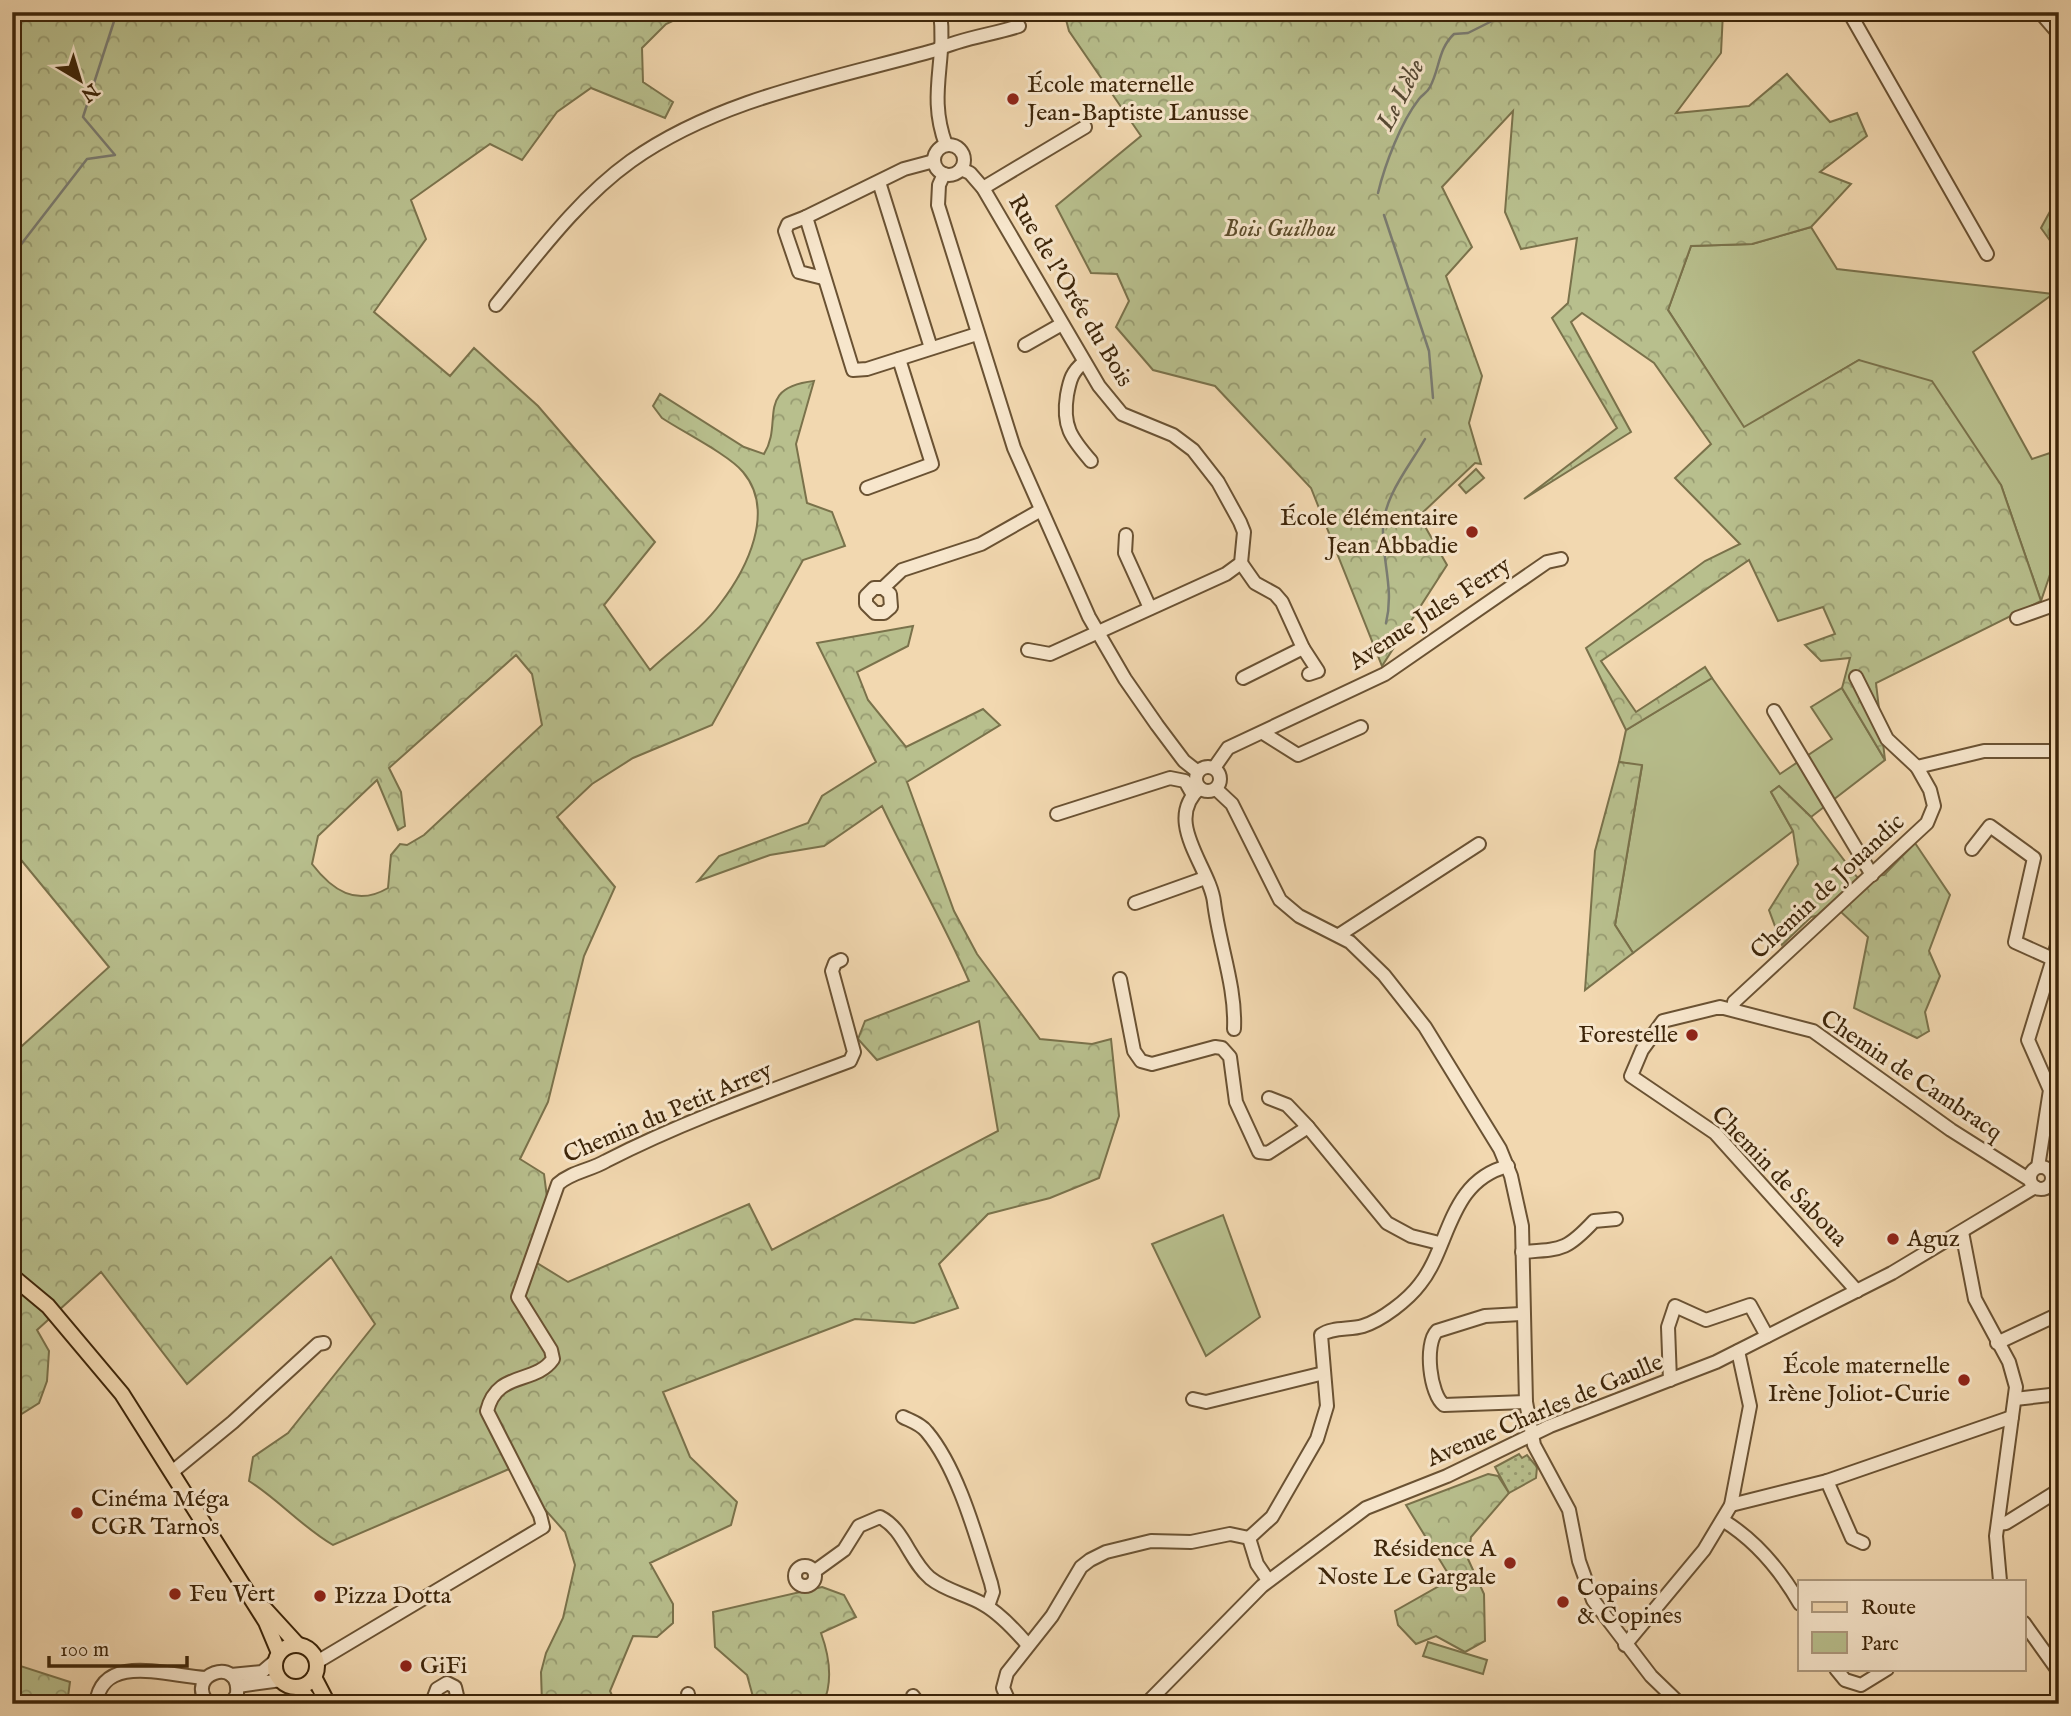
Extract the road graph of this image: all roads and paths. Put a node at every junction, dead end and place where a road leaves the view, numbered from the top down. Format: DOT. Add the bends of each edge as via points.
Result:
graph roads {
  1 [pos="940,12"];
  2 [pos="1849,12"];
  3 [pos="2039,12"];
  4 [pos="1019,26"];
  5 [pos="2059,34"];
  6 [pos="943,47"];
  7 [pos="1085,127"];
  8 [pos="946,145"];
  9 [pos="933,161"];
  10 [pos="961,169"];
  11 [pos="944,174"];
  12 [pos="879,182"];
  13 [pos="983,188"];
  14 [pos="806,217"];
  15 [pos="1987,254"];
  16 [pos="824,278"];
  17 [pos="496,304"];
  18 [pos="1062,324"];
  19 [pos="977,334"];
  20 [pos="1025,345"];
  21 [pos="931,348"];
  22 [pos="899,359"];
  23 [pos="1084,362"];
  24 [pos="1091,461"];
  25 [pos="867,488"];
  26 [pos="1041,510"];
  27 [pos="1126,535"];
  28 [pos="1561,559"];
  29 [pos="1241,563"];
  30 [pos="883,588"];
  31 [pos="2059,603"];
  32 [pos="1150,608"];
  33 [pos="2017,618"];
  34 [pos="1097,632"];
  35 [pos="1303,648"];
  36 [pos="1028,650"];
  37 [pos="1309,674"];
  38 [pos="1856,677"];
  39 [pos="1243,678"];
  40 [pos="1774,711"];
  41 [pos="1361,727"];
  42 [pos="1263,733"];
  43 [pos="2059,751"];
  44 [pos="1917,767"];
  45 [pos="1214,768"];
  46 [pos="1198,772"];
  47 [pos="1216,789"];
  48 [pos="1196,792"];
  49 [pos="1057,814"];
  50 [pos="1479,844"];
  51 [pos="1972,849"];
  52 [pos="1872,875"];
  53 [pos="1205,878"];
  54 [pos="1135,903"];
  55 [pos="1339,935"];
  56 [pos="2059,939"];
  57 [pos="841,960"];
  58 [pos="2054,960"];
  59 [pos="1120,979"];
  60 [pos="1733,1009"];
  61 [pos="1234,1029"];
  62 [pos="1631,1076"];
  63 [pos="1269,1098"];
  64 [pos="1308,1127"];
  65 [pos="1508,1166"];
  66 [pos="2038,1167"];
  67 [pos="2055,1176"];
  68 [pos="2032,1184"];
  69 [pos="1616,1219"];
  70 [pos="1962,1233"];
  71 [pos="1439,1243"];
  72 [pos="1522,1252"];
  73 [pos="12,1276"];
  74 [pos="1857,1291"];
  75 [pos="1521,1314"];
  76 [pos="2059,1314"];
  77 [pos="1767,1336"];
  78 [pos="324,1343"];
  79 [pos="1997,1343"];
  80 [pos="1738,1351"];
  81 [pos="1324,1373"];
  82 [pos="1670,1380"];
  83 [pos="2059,1394"];
  84 [pos="1193,1399"];
  85 [pos="2015,1399"];
  86 [pos="1525,1402"];
  87 [pos="2012,1417"];
  88 [pos="903,1418"];
  89 [pos="1531,1435"];
  90 [pos="172,1472"];
  91 [pos="1827,1481"];
  92 [pos="2059,1490"];
  93 [pos="1731,1505"];
  94 [pos="1724,1521"];
  95 [pos="1998,1524"];
  96 [pos="1249,1538"];
  97 [pos="1863,1543"];
  98 [pos="815,1571"];
  99 [pos="238,1578"];
  100 [pos="1268,1580"];
  101 [pos="2000,1580"];
  102 [pos="1798,1601"];
  103 [pos="988,1606"];
  104 [pos="2025,1624"];
  105 [pos="297,1644"];
  106 [pos="1027,1644"];
  107 [pos="1626,1645"];
  108 [pos="277,1657"];
  109 [pos="317,1662"];
  110 [pos="1837,1670"];
  111 [pos="1885,1670"];
  112 [pos="2059,1672"];
  113 [pos="314,1677"];
  114 [pos="234,1681"];
  115 [pos="281,1681"];
  116 [pos="204,1683"];
  117 [pos="299,1686"];
  118 [pos="96,1704"];
  119 [pos="209,1704"];
  120 [pos="231,1704"];
  121 [pos="312,1704"];
  122 [pos="328,1704"];
  123 [pos="437,1704"];
  124 [pos="459,1704"];
  125 [pos="1010,1704"];
  126 [pos="1146,1704"];
  127 [pos="1680,1704"];
  1 -- 6 [label="street"];
  2 -- 15 [label="street"];
  3 -- 5 [label="street"];
  4 -- 6 [label="street"];
  6 -- 8 [label="street" via="935,96"];
  6 -- 17 [label="street" via="730,107 669,137 630,162 563,222"];
  7 -- 13 [label="street"];
  8 -- 9 [label="street" via="936,151"];
  8 -- 10 [label="street" via="960,150 964,159"];
  9 -- 11 [label="street"];
  9 -- 12 [label="street"];
  10 -- 11 [label="street"];
  10 -- 13 [label="street, Rue de l'Orée du Bois"];
  11 -- 19 [label="street" via="938,205"];
  12 -- 14 [label="street"];
  12 -- 21 [label="street"];
  13 -- 18 [label="street, Rue de l'Orée du Bois"];
  14 -- 16 [label="street"];
  14 -- 16 [label="street" via="788,224 785,231 799,272"];
  16 -- 22 [label="street" via="853,370"];
  18 -- 20 [label="street"];
  18 -- 23 [label="street, Rue de l'Orée du Bois"];
  19 -- 21 [label="street"];
  19 -- 26 [label="street" via="1014,448"];
  21 -- 22 [label="street"];
  22 -- 25 [label="street" via="932,464"];
  23 -- 24 [label="street" via="1072,373 1063,417 1074,442"];
  23 -- 29 [label="street, Rue de l'Orée du Bois" via="1122,414 1173,435 1193,450 1244,532"];
  26 -- 30 [label="street" via="981,544 902,570"];
  26 -- 34 [label="street"];
  27 -- 32 [label="street" via="1125,553"];
  28 -- 42 [label="street, Avenue Jules Ferry" via="1547,562 1385,674"];
  29 -- 32 [label="street"];
  29 -- 35 [label="street" via="1255,583 1282,602"];
  31 -- 33 [label="street"];
  32 -- 34 [label="street"];
  34 -- 36 [label="street" via="1050,654"];
  34 -- 46 [label="street" via="1157,725"];
  35 -- 37 [label="street" via="1318,671"];
  35 -- 39 [label="street"];
  38 -- 44 [label="street" via="1887,739"];
  40 -- 52 [label="street"];
  41 -- 42 [label="street" via="1298,755"];
  42 -- 45 [label="street, Avenue Jules Ferry" via="1228,748"];
  43 -- 44 [label="street" via="1984,751"];
  44 -- 52 [label="street, Chemin de Jouandic" via="1934,806 1927,823"];
  45 -- 46 [label="street"];
  45 -- 47 [label="street" via="1221,778"];
  46 -- 48 [label="street"];
  47 -- 48 [label="street"];
  47 -- 55 [label="street" via="1232,804 1280,900 1299,916"];
  48 -- 49 [label="street" via="1185,781 1170,778"];
  48 -- 53 [label="street" via="1186,816 1187,832"];
  50 -- 55 [label="street"];
  51 -- 58 [label="street" via="1990,826 2034,858 2015,942"];
  52 -- 60 [label="street, Chemin de Jouandic" via="1796,942 1734,1002"];
  53 -- 54 [label="street"];
  53 -- 61 [label="street" via="1229,973"];
  55 -- 65 [label="street" via="1361,951 1415,1012"];
  56 -- 58 [label="street"];
  57 -- 109 [label="street, Chemin du Petit Arrey" via="832,971 854,1052 850,1061 664,1132 558,1184 518,1297 553,1359 544,1368 498,1389 487,1411 542,1527"];
  58 -- 66 [label="street" via="2028,1040 2050,1090"];
  59 -- 64 [label="street" via="1134,1051 1141,1061 1153,1064 1215,1047 1227,1052 1236,1102 1259,1152 1268,1153"];
  60 -- 62 [label="street, Chemin de Cambracq" via="1720,1007 1663,1021 1642,1050"];
  60 -- 68 [label="street, Chemin de Cambracq" via="1793,1023 1826,1038"];
  62 -- 74 [label="street, Chemin de Saboua" via="1715,1133"];
  63 -- 64 [label="street" via="1287,1105"];
  64 -- 71 [label="street" via="1387,1223 1411,1236"];
  65 -- 71 [label="street" via="1475,1185 1449,1220"];
  65 -- 72 [label="street" via="1522,1226"];
  66 -- 67 [label="street"];
  66 -- 68 [label="street" via="2031,1172"];
  67 -- 68 [label="street" via="2044,1189"];
  68 -- 70 [label="street, Avenue Charles de Gaulle"];
  69 -- 72 [label="street" via="1594,1221 1576,1241 1561,1249"];
  70 -- 74 [label="street, Avenue Charles de Gaulle"];
  70 -- 79 [label="street" via="1975,1299"];
  71 -- 81 [label="street" via="1427,1275 1407,1297 1363,1326 1321,1335"];
  72 -- 75 [label="street"];
  73 -- 90 [label="main road" via="48,1306 108,1376"];
  74 -- 77 [label="street, Avenue Charles de Gaulle"];
  75 -- 86 [label="street"];
  75 -- 86 [label="street" via="1485,1316 1437,1331 1429,1344 1435,1394 1444,1405"];
  76 -- 79 [label="street"];
  77 -- 80 [label="street, Avenue Charles de Gaulle"];
  77 -- 82 [label="street" via="1750,1305 1706,1320 1675,1306 1668,1327"];
  78 -- 90 [label="street"];
  79 -- 85 [label="street" via="2014,1375"];
  80 -- 82 [label="street, Avenue Charles de Gaulle"];
  80 -- 93 [label="street" via="1750,1406"];
  81 -- 84 [label="street" via="1206,1402"];
  81 -- 96 [label="street" via="1326,1406 1317,1439 1272,1517"];
  82 -- 89 [label="street, Avenue Charles de Gaulle"];
  83 -- 85 [label="street"];
  85 -- 87 [label="street"];
  86 -- 89 [label="street"];
  87 -- 91 [label="street"];
  87 -- 95 [label="street"];
  88 -- 103 [label="street" via="927,1432 946,1465 972,1523 991,1583"];
  89 -- 100 [label="street, Avenue Charles de Gaulle" via="1447,1476 1366,1508"];
  89 -- 107 [label="street" via="1569,1510 1593,1600"];
  90 -- 99 [label="main road"];
  91 -- 93 [label="street"];
  91 -- 97 [label="street" via="1852,1538"];
  92 -- 95 [label="street"];
  93 -- 94 [label="street"];
  94 -- 102 [label="street" via="1777,1568"];
  94 -- 107 [label="street"];
  95 -- 101 [label="street"];
  96 -- 100 [label="street" via="1256,1564"];
  96 -- 106 [label="street" via="1230,1534 1191,1542 1151,1541 1106,1552 1081,1567 1052,1616"];
  98 -- 103 [label="street" via="844,1550 859,1525 880,1517 891,1522 930,1577"];
  99 -- 105 [label="main road"];
  99 -- 108 [label="main road" via="266,1622"];
  100 -- 126 [label="street, Avenue Charles de Gaulle"];
  103 -- 106 [label="street"];
  104 -- 112 [label="street"];
  105 -- 108 [label="main road"];
  105 -- 109 [label="main road" via="310,1649"];
  106 -- 125 [label="street" via="1007,1672 1003,1688"];
  107 -- 127 [label="street"];
  108 -- 114 [label="street" via="262,1672"];
  108 -- 115 [label="main road" via="276,1673"];
  109 -- 113 [label="main road"];
  110 -- 111 [label="street" via="1845,1681 1861,1685"];
  113 -- 117 [label="main road"];
  113 -- 122 [label="main road"];
  114 -- 115 [label="street"];
  114 -- 116 [label="street" via="219,1671"];
  114 -- 120 [label="street" via="236,1698"];
  115 -- 117 [label="main road"];
  116 -- 118 [label="street" via="131,1671 116,1673 98,1691"];
  116 -- 119 [label="street"];
  117 -- 121 [label="main road"];
  123 -- 124 [label="street" via="437,1689 447,1683 455,1687"];
}
